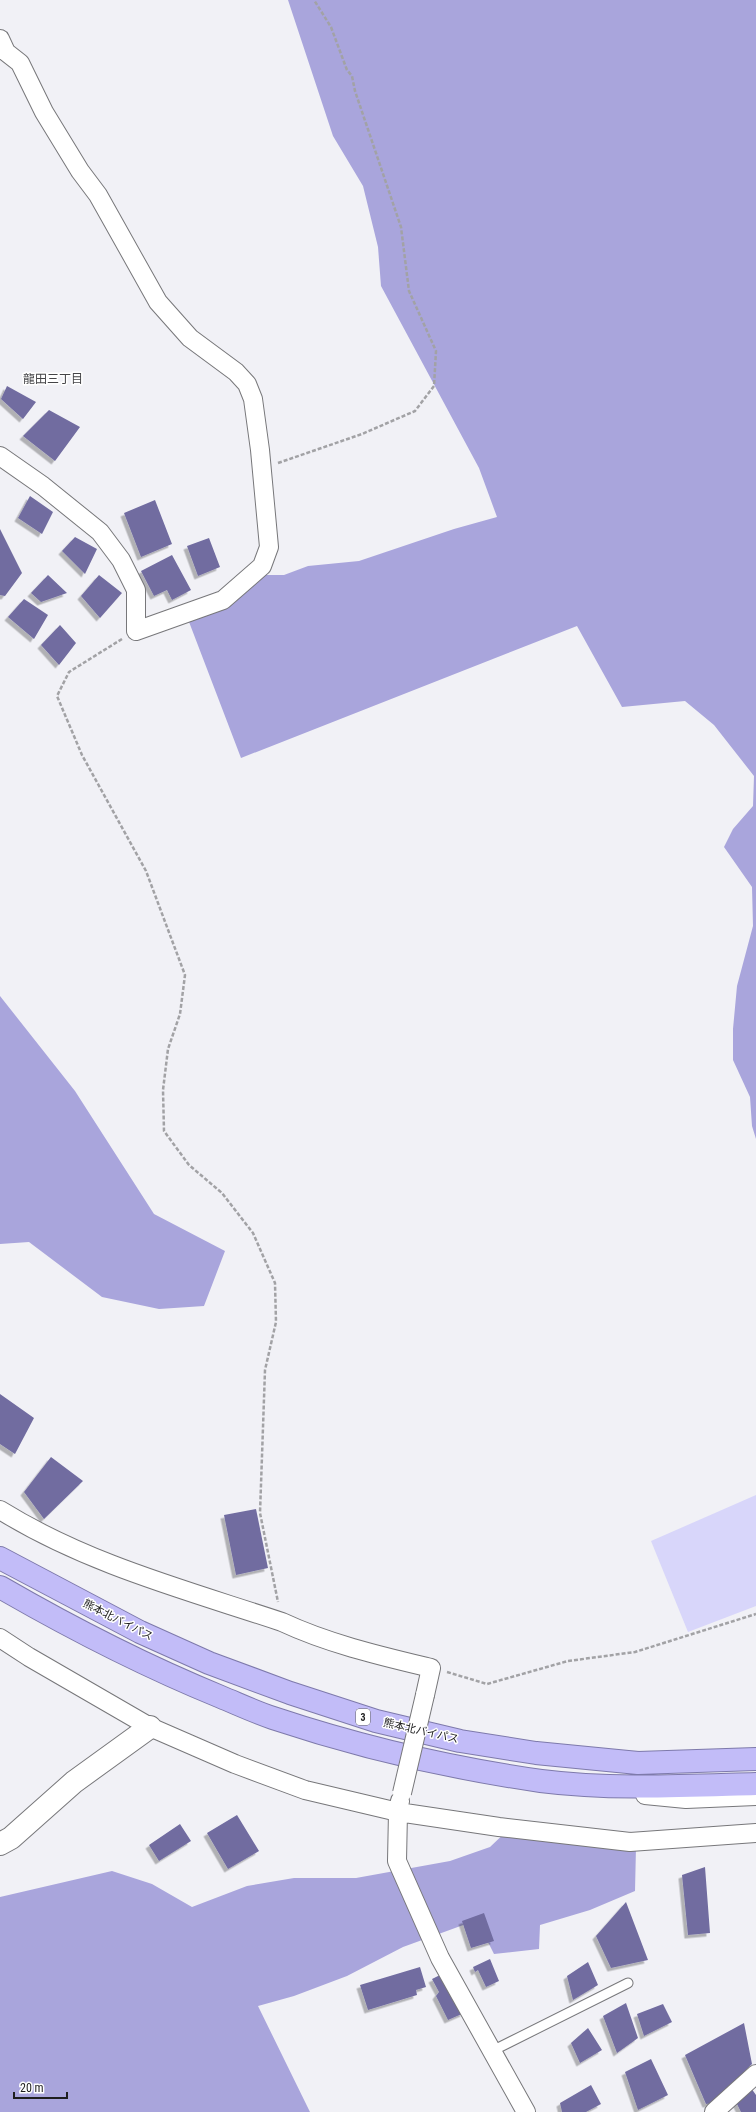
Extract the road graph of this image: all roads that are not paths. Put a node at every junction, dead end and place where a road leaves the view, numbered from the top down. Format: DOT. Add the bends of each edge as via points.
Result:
graph roads {
  1 [pos="0,38"];
  2 [pos="0,456"];
  3 [pos="0,1510"];
  4 [pos="0,1558"];
  5 [pos="0,1587"];
  6 [pos="0,1638"];
  7 [pos="150,1727"];
  8 [pos="756,1754"];
  9 [pos="756,1759"];
  10 [pos="694,1762"];
  11 [pos="571,1784"];
  12 [pos="756,1784"];
  13 [pos="756,1796"];
  14 [pos="398,1812"];
  15 [pos="756,1833"];
  16 [pos="0,1844"];
  17 [pos="628,1983"];
  18 [pos="492,2051"];
  19 [pos="756,2074"];
  20 [pos="526,2112"];
  21 [pos="714,2112"];
  1 -- 2 [label="street" via="6,52 20,62 44,112 98,195 158,302 190,338 236,372 247,384 253,398 269,547 262,566 223,600 136,631 136,590 121,560 100,532 43,486"];
  3 -- 14 [label="street, bridge" via="81,1553 152,1579 302,1631 432,1668"];
  4 -- 10 [label="highway, 熊本北バイパス / 3" via="140,1632 209,1664 376,1721 460,1740 536,1753 638,1763"];
  5 -- 11 [label="highway, 3" via="124,1653 189,1684 272,1718 388,1751 494,1773"];
  6 -- 7 [label="street"];
  7 -- 14 [label="street" via="235,1764 305,1790"];
  7 -- 16 [label="street" via="74,1782 11,1838"];
  8 -- 10 [label="street"];
  9 -- 10 [label="highway, 熊本北バイパス / 3"];
  11 -- 12 [label="highway, 3" via="660,1787"];
  11 -- 13 [label="street" via="627,1794 686,1799"];
  14 -- 15 [label="street" via="630,1842"];
  14 -- 18 [label="street" via="397,1861 440,1958"];
  17 -- 18 [label="lane"];
  18 -- 20 [label="street"];
  19 -- 21 [label="street"];
}
